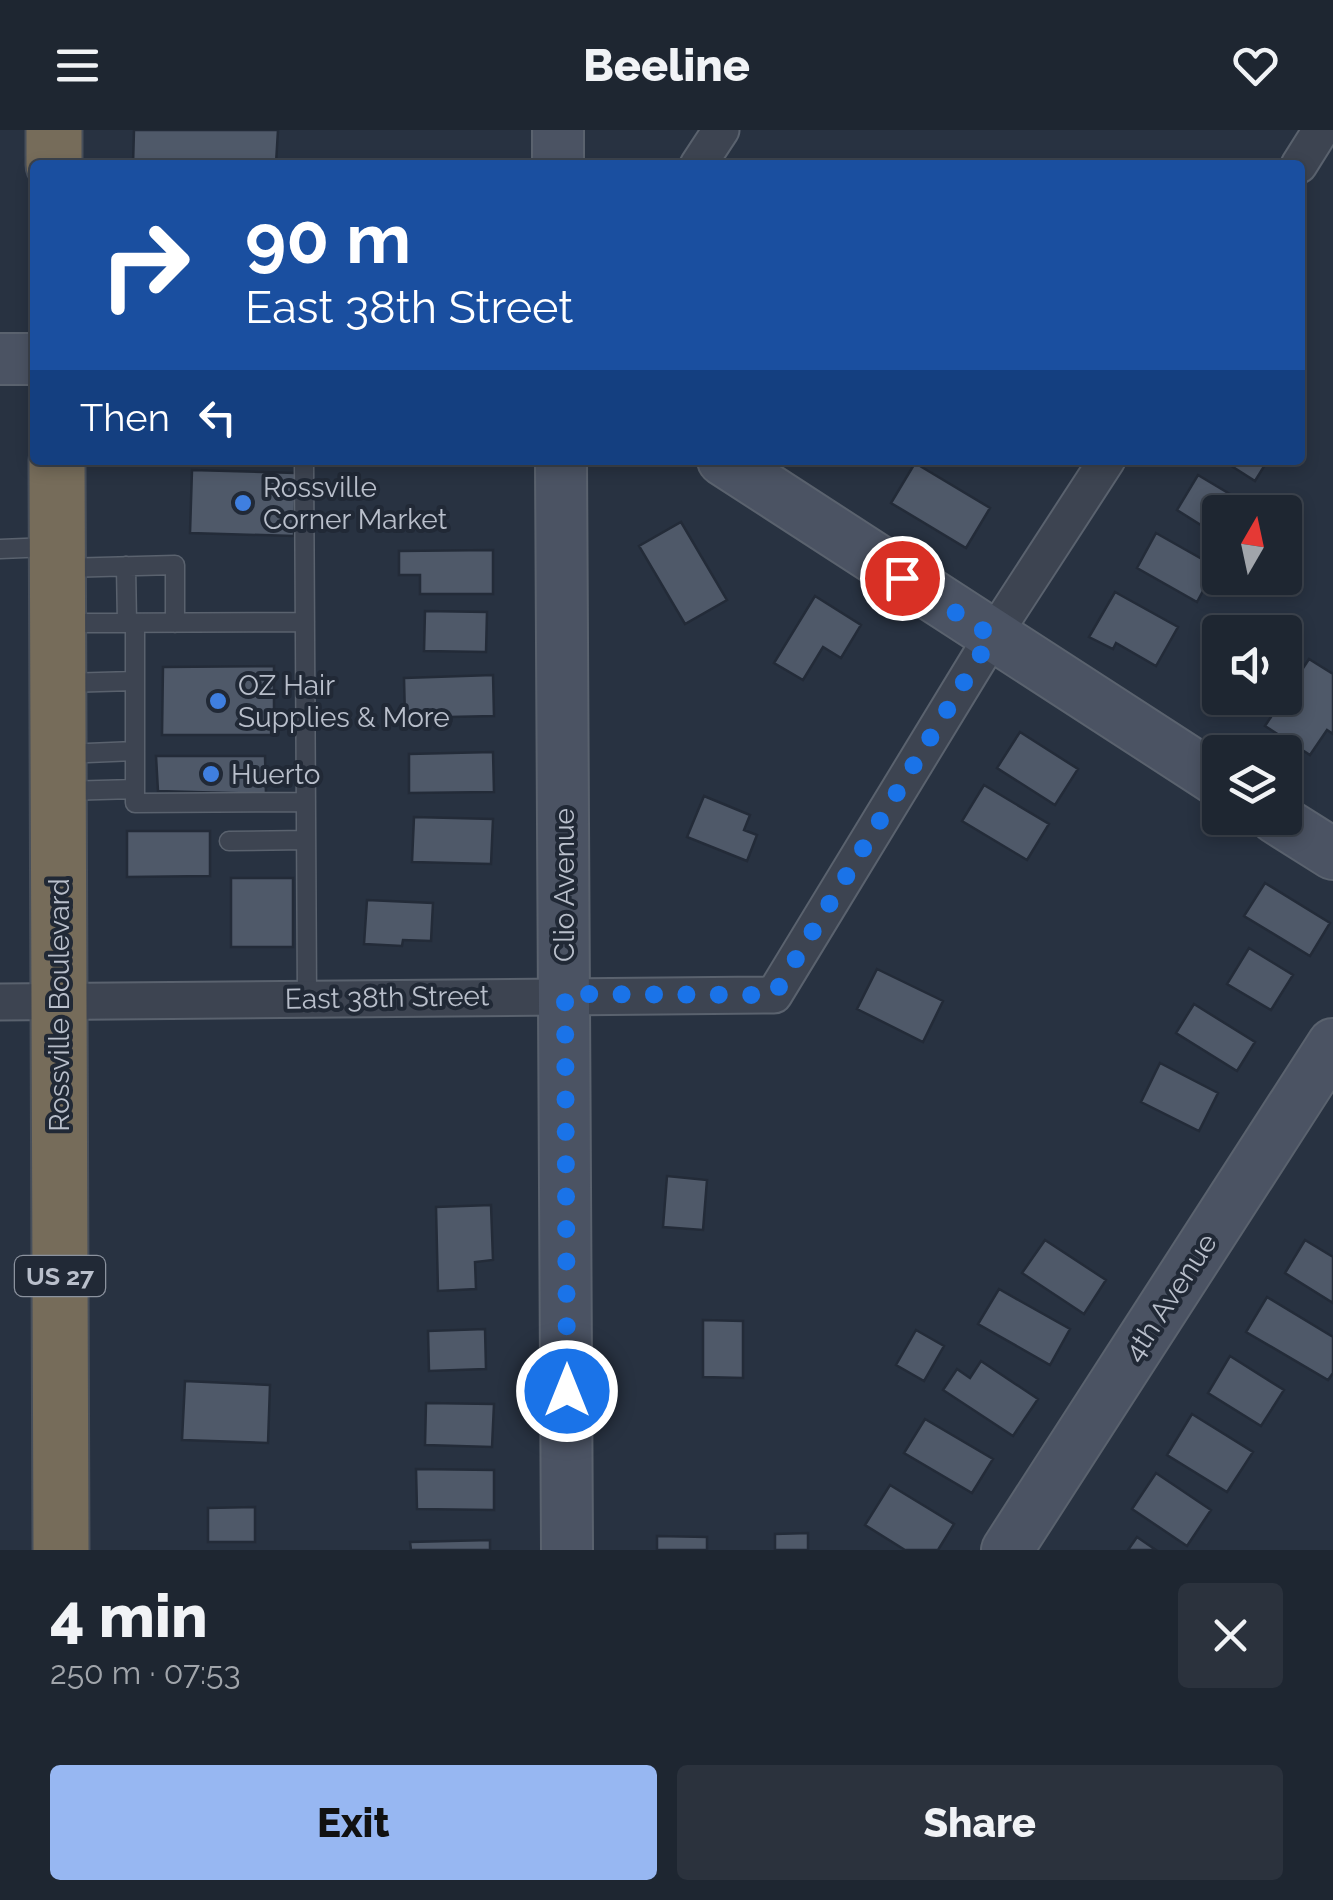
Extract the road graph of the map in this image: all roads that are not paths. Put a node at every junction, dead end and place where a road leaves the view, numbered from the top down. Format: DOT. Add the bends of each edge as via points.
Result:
graph roads {
  1 [pos="54,130"];
  2 [pos="558,130"];
  3 [pos="721,130"];
  4 [pos="1322,130"];
  5 [pos="54,160"];
  6 [pos="558,160"];
  7 [pos="701,160"];
  8 [pos="1302,160"];
  9 [pos="0,359"];
  10 [pos="30,359"];
  11 [pos="57,465"];
  12 [pos="304,465"];
  13 [pos="561,465"];
  14 [pos="731,465"];
  15 [pos="1104,465"];
  16 [pos="0,549"];
  17 [pos="57,557"];
  18 [pos="126,566"];
  19 [pos="305,622"];
  20 [pos="57,623"];
  21 [pos="131,623"];
  22 [pos="175,623"];
  23 [pos="992,636"];
  24 [pos="134,681"];
  25 [pos="58,683"];
  26 [pos="135,751"];
  27 [pos="1202,770"];
  28 [pos="58,772"];
  29 [pos="135,790"];
  30 [pos="306,802"];
  31 [pos="1302,834"];
  32 [pos="306,840"];
  33 [pos="229,842"];
  34 [pos="1333,854"];
  35 [pos="565,994"];
  36 [pos="307,998"];
  37 [pos="60,1001"];
  38 [pos="0,1002"];
  39 [pos="1333,1044"];
  40 [pos="61,1550"];
  41 [pos="568,1550"];
  42 [pos="1007,1550"];
  1 -- 5 [label="highway"];
  2 -- 6 [label="street"];
  3 -- 7 [label="street"];
  4 -- 8 [label="street"];
  9 -- 10 [label="street"];
  11 -- 17 [label="highway, Rossville Boulevard / US 27"];
  12 -- 19 [label="lane"];
  13 -- 35 [label="street, Clio Avenue"];
  14 -- 23 [label="street"];
  15 -- 23 [label="street"];
  16 -- 17 [label="lane"];
  17 -- 18 [label="lane"];
  17 -- 20 [label="highway, Rossville Boulevard / US 27"];
  18 -- 21 [label="lane"];
  18 -- 22 [label="lane" via="175,565"];
  19 -- 22 [label="lane"];
  19 -- 30 [label="lane"];
  20 -- 21 [label="lane"];
  20 -- 25 [label="highway, Rossville Boulevard / US 27"];
  21 -- 22 [label="lane"];
  21 -- 24 [label="lane"];
  23 -- 27 [label="street"];
  23 -- 35 [label="street, East 38th Street" via="774,995"];
  24 -- 25 [label="lane"];
  24 -- 26 [label="lane"];
  25 -- 28 [label="highway, Rossville Boulevard / US 27"];
  26 -- 28 [label="lane"];
  26 -- 29 [label="lane"];
  28 -- 29 [label="lane"];
  28 -- 37 [label="highway, Rossville Boulevard / US 27"];
  29 -- 30 [label="lane" via="136,804"];
  30 -- 32 [label="lane"];
  31 -- 34 [label="street"];
  32 -- 33 [label="lane"];
  32 -- 36 [label="lane"];
  35 -- 36 [label="street, East 38th Street"];
  35 -- 41 [label="street, Clio Avenue"];
  36 -- 37 [label="street, East 38th Street"];
  37 -- 38 [label="street, East 38th Street"];
  37 -- 40 [label="highway, Rossville Boulevard / US 27"];
  39 -- 42 [label="street, 4th Avenue"];
}
